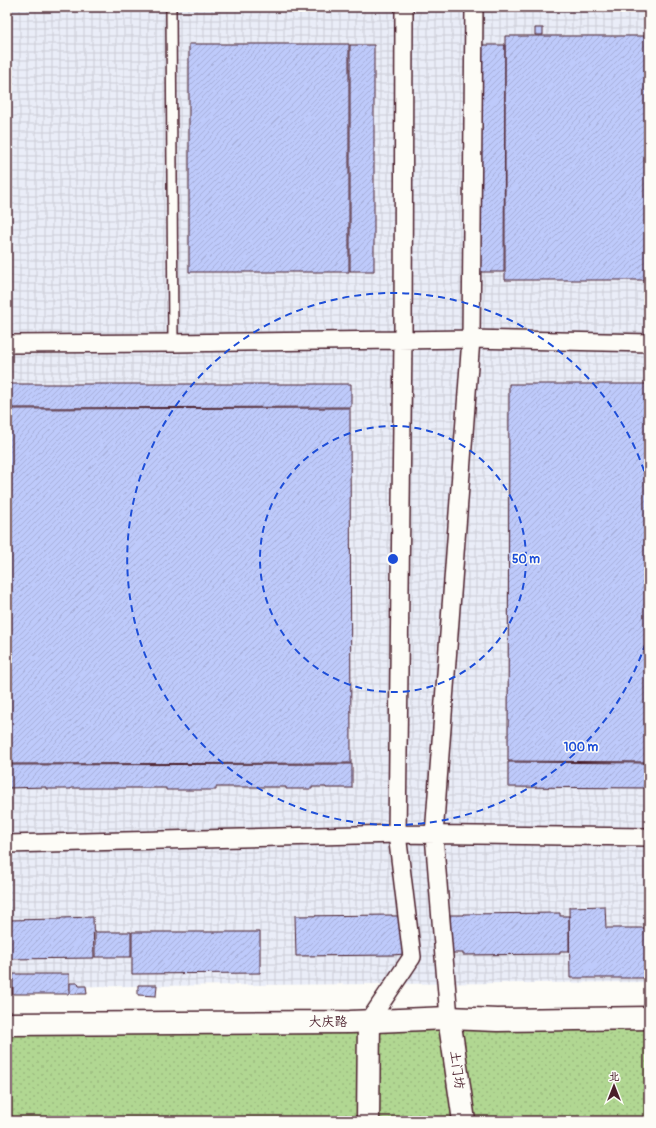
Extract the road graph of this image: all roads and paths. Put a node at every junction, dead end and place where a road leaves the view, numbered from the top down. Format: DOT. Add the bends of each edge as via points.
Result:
graph roads {
  1 [pos="171,7"];
  2 [pos="404,7"];
  3 [pos="474,7"];
  4 [pos="472,339"];
  5 [pos="403,340"];
  6 [pos="172,343"];
  7 [pos="649,343"];
  8 [pos="7,344"];
  9 [pos="397,834"];
  10 [pos="434,835"];
  11 [pos="649,837"];
  12 [pos="7,844"];
  13 [pos="449,1018"];
  14 [pos="649,1018"];
  15 [pos="369,1021"];
  16 [pos="7,1024"];
  17 [pos="368,1121"];
  18 [pos="464,1121"];
  1 -- 6 [label="lane"];
  2 -- 5 [label="street"];
  3 -- 4 [label="street"];
  4 -- 5 [label="street"];
  4 -- 7 [label="street"];
  4 -- 10 [label="street"];
  5 -- 6 [label="street"];
  5 -- 9 [label="street"];
  6 -- 8 [label="street"];
  9 -- 10 [label="street"];
  9 -- 12 [label="street"];
  9 -- 15 [label="street" via="412,957"];
  10 -- 11 [label="street"];
  10 -- 13 [label="street"];
  13 -- 14 [label="main road, 大庆路"];
  13 -- 15 [label="main road, 大庆路"];
  13 -- 18 [label="main road, 土门坊"];
  15 -- 16 [label="main road, 大庆路"];
  15 -- 17 [label="main road"];
}
